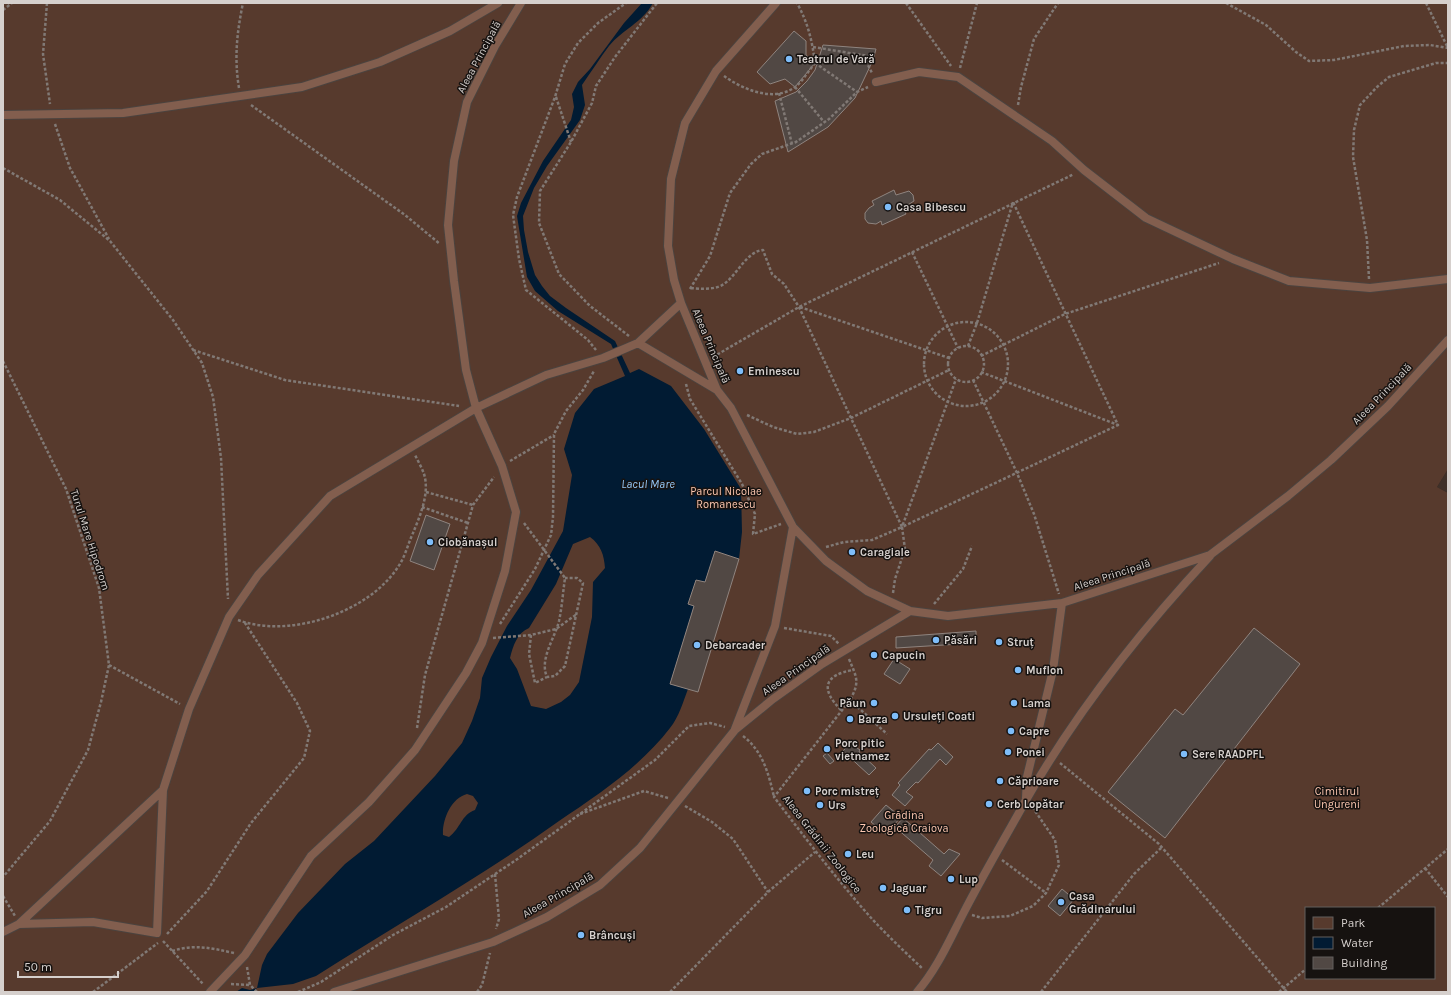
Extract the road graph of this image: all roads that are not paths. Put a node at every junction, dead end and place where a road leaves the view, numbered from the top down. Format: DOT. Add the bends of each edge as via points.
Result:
graph roads {
  1 [pos="498,3"];
  2 [pos="521,3"];
  3 [pos="776,3"];
  4 [pos="876,82"];
  5 [pos="3,115"];
  6 [pos="1448,279"];
  7 [pos="681,302"];
  8 [pos="1448,340"];
  9 [pos="638,343"];
  10 [pos="717,390"];
  11 [pos="476,408"];
  12 [pos="791,524"];
  13 [pos="1210,555"];
  14 [pos="1062,603"];
  15 [pos="910,611"];
  16 [pos="734,730"];
  17 [pos="163,790"];
  18 [pos="1026,800"];
  19 [pos="19,924"];
  20 [pos="3,932"];
  21 [pos="210,992"];
  22 [pos="334,992"];
  23 [pos="917,992"];
  1 -- 5 [label="street" via="450,31 380,62 302,87 124,113"];
  2 -- 11 [label="street, Aleea Principală" via="494,46 467,102 454,161 448,225 466,370"];
  3 -- 7 [label="street, Aleea Principală" via="716,71 685,123 671,180 668,246"];
  4 -- 6 [label="street" via="919,72 958,77 1052,141 1084,170 1146,218 1233,259 1289,281 1370,288"];
  7 -- 9 [label="street"];
  7 -- 10 [label="street, Aleea Principală"];
  8 -- 13 [label="street, Aleea Principală" via="1388,406 1331,460"];
  9 -- 10 [label="street"];
  9 -- 11 [label="street" via="603,358 546,375"];
  10 -- 12 [label="street, Aleea Principală" via="730,408"];
  11 -- 17 [label="street" via="330,496 258,575 229,617 189,709"];
  11 -- 21 [label="street, Aleea Principală" via="502,466 516,512 503,578 482,643 466,673 415,750 369,802 311,856 245,955"];
  12 -- 15 [label="street" via="826,561 867,591"];
  12 -- 16 [label="street, Aleea Principală" via="774,626"];
  13 -- 14 [label="street, Aleea Principală"];
  13 -- 18 [label="street" via="1170,599 1095,693"];
  14 -- 15 [label="street, Aleea Principală" via="948,616"];
  14 -- 18 [label="street" via="1053,670 1027,777"];
  15 -- 16 [label="street, Aleea Principală" via="844,649"];
  16 -- 22 [label="street, Aleea Principală" via="640,848 600,885 548,917 493,942"];
  17 -- 19 [label="street"];
  17 -- 19 [label="street" via="159,936 93,922"];
  18 -- 23 [label="street" via="930,977"];
  19 -- 20 [label="street"];
}
